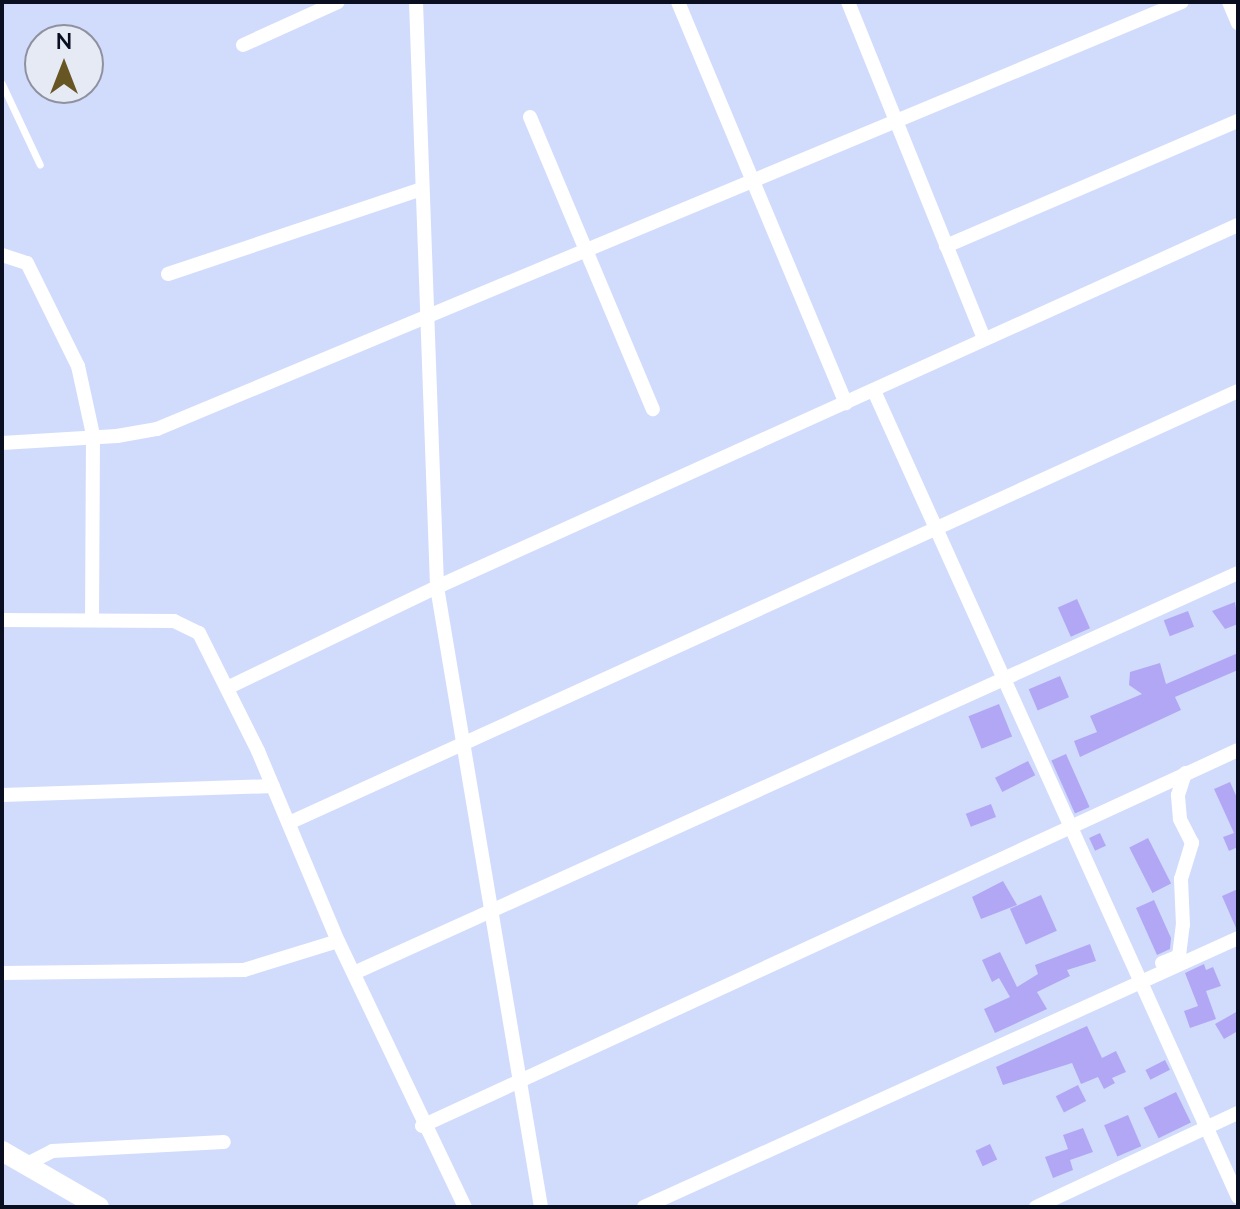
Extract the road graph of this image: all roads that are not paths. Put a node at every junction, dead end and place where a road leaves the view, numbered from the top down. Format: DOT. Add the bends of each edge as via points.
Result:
graph roads {
  1 [pos="338,2"];
  2 [pos="416,2"];
  3 [pos="678,2"];
  4 [pos="848,2"];
  5 [pos="1182,2"];
  6 [pos="1229,2"];
  7 [pos="1238,23"];
  8 [pos="243,45"];
  9 [pos="2,84"];
  10 [pos="530,117"];
  11 [pos="1238,121"];
  12 [pos="895,123"];
  13 [pos="40,165"];
  14 [pos="753,182"];
  15 [pos="422,189"];
  16 [pos="1238,225"];
  17 [pos="946,246"];
  18 [pos="586,251"];
  19 [pos="2,255"];
  20 [pos="168,274"];
  21 [pos="425,314"];
  22 [pos="984,338"];
  23 [pos="874,391"];
  24 [pos="1238,391"];
  25 [pos="846,403"];
  26 [pos="653,409"];
  27 [pos="93,435"];
  28 [pos="2,443"];
  29 [pos="938,527"];
  30 [pos="1238,573"];
  31 [pos="437,587"];
  32 [pos="92,619"];
  33 [pos="2,620"];
  34 [pos="1005,680"];
  35 [pos="227,688"];
  36 [pos="462,745"];
  37 [pos="1238,750"];
  38 [pos="1185,773"];
  39 [pos="273,786"];
  40 [pos="2,795"];
  41 [pos="291,822"];
  42 [pos="1069,828"];
  43 [pos="489,913"];
  44 [pos="1238,938"];
  45 [pos="338,941"];
  46 [pos="2,973"];
  47 [pos="354,973"];
  48 [pos="1145,981"];
  49 [pos="521,1079"];
  50 [pos="1238,1113"];
  51 [pos="422,1126"];
  52 [pos="1206,1127"];
  53 [pos="224,1142"];
  54 [pos="2,1151"];
  55 [pos="25,1165"];
  56 [pos="1238,1197"];
  57 [pos="99,1207"];
  58 [pos="465,1207"];
  59 [pos="541,1207"];
  60 [pos="644,1207"];
  61 [pos="1036,1207"];
  1 -- 8 [label="street"];
  2 -- 15 [label="street"];
  3 -- 14 [label="street"];
  4 -- 12 [label="street"];
  5 -- 12 [label="street"];
  6 -- 7 [label="street"];
  9 -- 13 [label="lane"];
  10 -- 18 [label="street"];
  11 -- 17 [label="street"];
  12 -- 14 [label="street"];
  12 -- 17 [label="street"];
  14 -- 18 [label="street"];
  14 -- 25 [label="street"];
  15 -- 20 [label="street"];
  15 -- 21 [label="street"];
  16 -- 22 [label="street"];
  17 -- 22 [label="street"];
  18 -- 21 [label="street"];
  18 -- 26 [label="street"];
  19 -- 27 [label="street" via="27,263 38,283 78,366"];
  21 -- 27 [label="street" via="157,429"];
  21 -- 31 [label="street"];
  22 -- 23 [label="street"];
  23 -- 25 [label="street"];
  23 -- 29 [label="street"];
  24 -- 29 [label="street"];
  25 -- 31 [label="street"];
  27 -- 28 [label="street"];
  27 -- 32 [label="street"];
  29 -- 34 [label="street"];
  29 -- 36 [label="street"];
  30 -- 34 [label="street"];
  31 -- 35 [label="street"];
  31 -- 36 [label="street"];
  32 -- 33 [label="street"];
  32 -- 35 [label="street" via="186,624 208,647"];
  34 -- 42 [label="street"];
  34 -- 43 [label="street"];
  35 -- 39 [label="street"];
  36 -- 41 [label="street"];
  36 -- 43 [label="street"];
  37 -- 38 [label="street"];
  38 -- 42 [label="street"];
  38 -- 48 [label="street" via="1178,795 1180,819 1192,843 1181,879 1179,956 1148,970"];
  39 -- 40 [label="street"];
  39 -- 41 [label="street"];
  41 -- 45 [label="street"];
  42 -- 48 [label="street"];
  42 -- 49 [label="street"];
  43 -- 47 [label="street"];
  43 -- 49 [label="street"];
  44 -- 48 [label="street"];
  45 -- 46 [label="street" via="244,970"];
  45 -- 47 [label="street"];
  47 -- 51 [label="street"];
  48 -- 52 [label="street"];
  48 -- 60 [label="street"];
  49 -- 51 [label="street"];
  49 -- 59 [label="street"];
  50 -- 52 [label="street"];
  51 -- 58 [label="street"];
  52 -- 56 [label="street"];
  52 -- 61 [label="street"];
  53 -- 55 [label="street" via="52,1151"];
  54 -- 55 [label="main road"];
  55 -- 57 [label="main road"];
}
